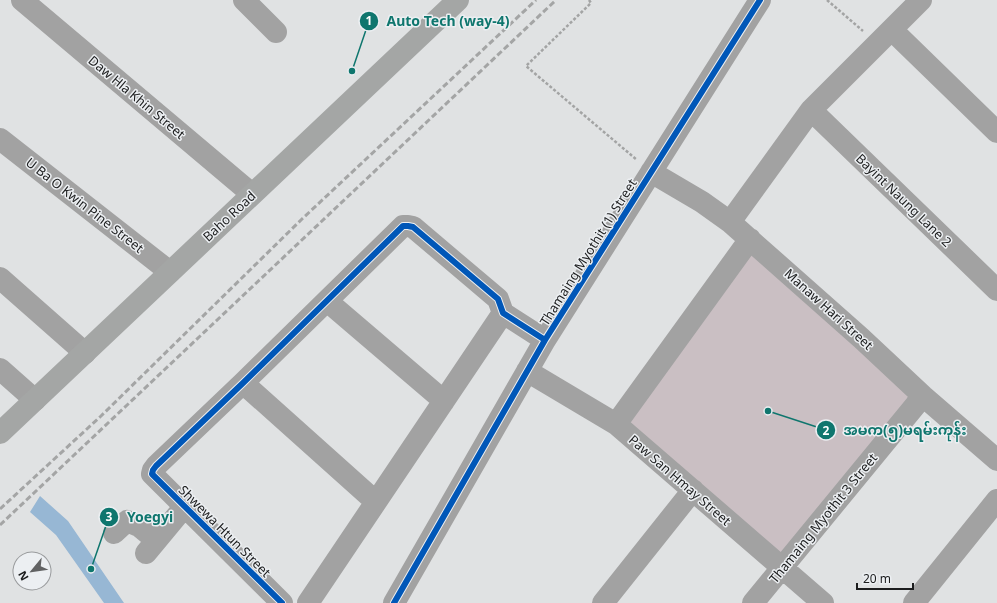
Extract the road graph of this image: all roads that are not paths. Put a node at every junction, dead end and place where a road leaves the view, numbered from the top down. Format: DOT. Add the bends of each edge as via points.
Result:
graph roads {
  1 [pos="22,0"];
  2 [pos="244,0"];
  3 [pos="458,0"];
  4 [pos="760,0"];
  5 [pos="921,0"];
  6 [pos="276,32"];
  7 [pos="885,37"];
  8 [pos="812,110"];
  9 [pos="997,132"];
  10 [pos="0,139"];
  11 [pos="650,172"];
  12 [pos="252,194"];
  13 [pos="730,222"];
  14 [pos="750,239"];
  15 [pos="170,272"];
  16 [pos="0,278"];
  17 [pos="997,290"];
  18 [pos="327,301"];
  19 [pos="503,313"];
  20 [pos="545,340"];
  21 [pos="84,353"];
  22 [pos="0,369"];
  23 [pos="527,371"];
  24 [pos="243,383"];
  25 [pos="923,396"];
  26 [pos="35,400"];
  27 [pos="444,401"];
  28 [pos="616,424"];
  29 [pos="0,433"];
  30 [pos="997,460"];
  31 [pos="693,490"];
  32 [pos="997,500"];
  33 [pos="376,502"];
  34 [pos="184,506"];
  35 [pos="114,533"];
  36 [pos="782,568"];
  37 [pos="282,603"];
  38 [pos="308,603"];
  39 [pos="394,603"];
  40 [pos="603,603"];
  41 [pos="753,603"];
  42 [pos="823,603"];
  43 [pos="914,603"];
  1 -- 12 [label="street, Daw Hla Khin Street"];
  2 -- 6 [label="street"];
  3 -- 12 [label="main road, Baho Road"];
  4 -- 11 [label="street, Thamaing Myothit (1) Street"];
  5 -- 7 [label="street"];
  7 -- 8 [label="street"];
  7 -- 9 [label="street"];
  8 -- 13 [label="street"];
  8 -- 17 [label="street, Bayint Naung Lane 2"];
  10 -- 15 [label="street, U Ba O Kwin Pine Street"];
  11 -- 13 [label="street, Manaw Hari Street" via="702,202"];
  11 -- 20 [label="street, Thamaing Myothit (1) Street"];
  12 -- 15 [label="main road, Baho Road"];
  13 -- 14 [label="street, Manaw Hari Street"];
  14 -- 25 [label="street, Manaw Hari Street"];
  14 -- 28 [label="street"];
  15 -- 21 [label="main road, Baho Road"];
  16 -- 21 [label="street"];
  18 -- 19 [label="street" via="403,226 408,226 413,227 498,299"];
  18 -- 24 [label="street"];
  18 -- 27 [label="street"];
  19 -- 20 [label="street"];
  19 -- 27 [label="street"];
  20 -- 23 [label="street, Thamaing Myothit (1) Street"];
  21 -- 26 [label="main road, Baho Road"];
  22 -- 26 [label="street"];
  23 -- 28 [label="street, Paw San Hmay Street"];
  23 -- 39 [label="street, Thamaing Myothit (1) Street"];
  24 -- 33 [label="street"];
  24 -- 34 [label="street, Shwewa Htun Street" via="153,470 152,474"];
  25 -- 30 [label="street, Manaw Hari Street"];
  25 -- 36 [label="street, Thamaing Myothit 3 Street"];
  26 -- 29 [label="main road, Baho Road"];
  27 -- 33 [label="street"];
  28 -- 31 [label="street, Paw San Hmay Street"];
  31 -- 36 [label="street, Paw San Hmay Street"];
  31 -- 40 [label="street"];
  32 -- 43 [label="street"];
  33 -- 38 [label="street"];
  34 -- 35 [label="street" via="151,547 139,526 127,521"];
  34 -- 37 [label="street, Shwewa Htun Street"];
  36 -- 41 [label="street, Thamaing Myothit 3 Street"];
  36 -- 42 [label="street, Paw San Hmay Street"];
}
